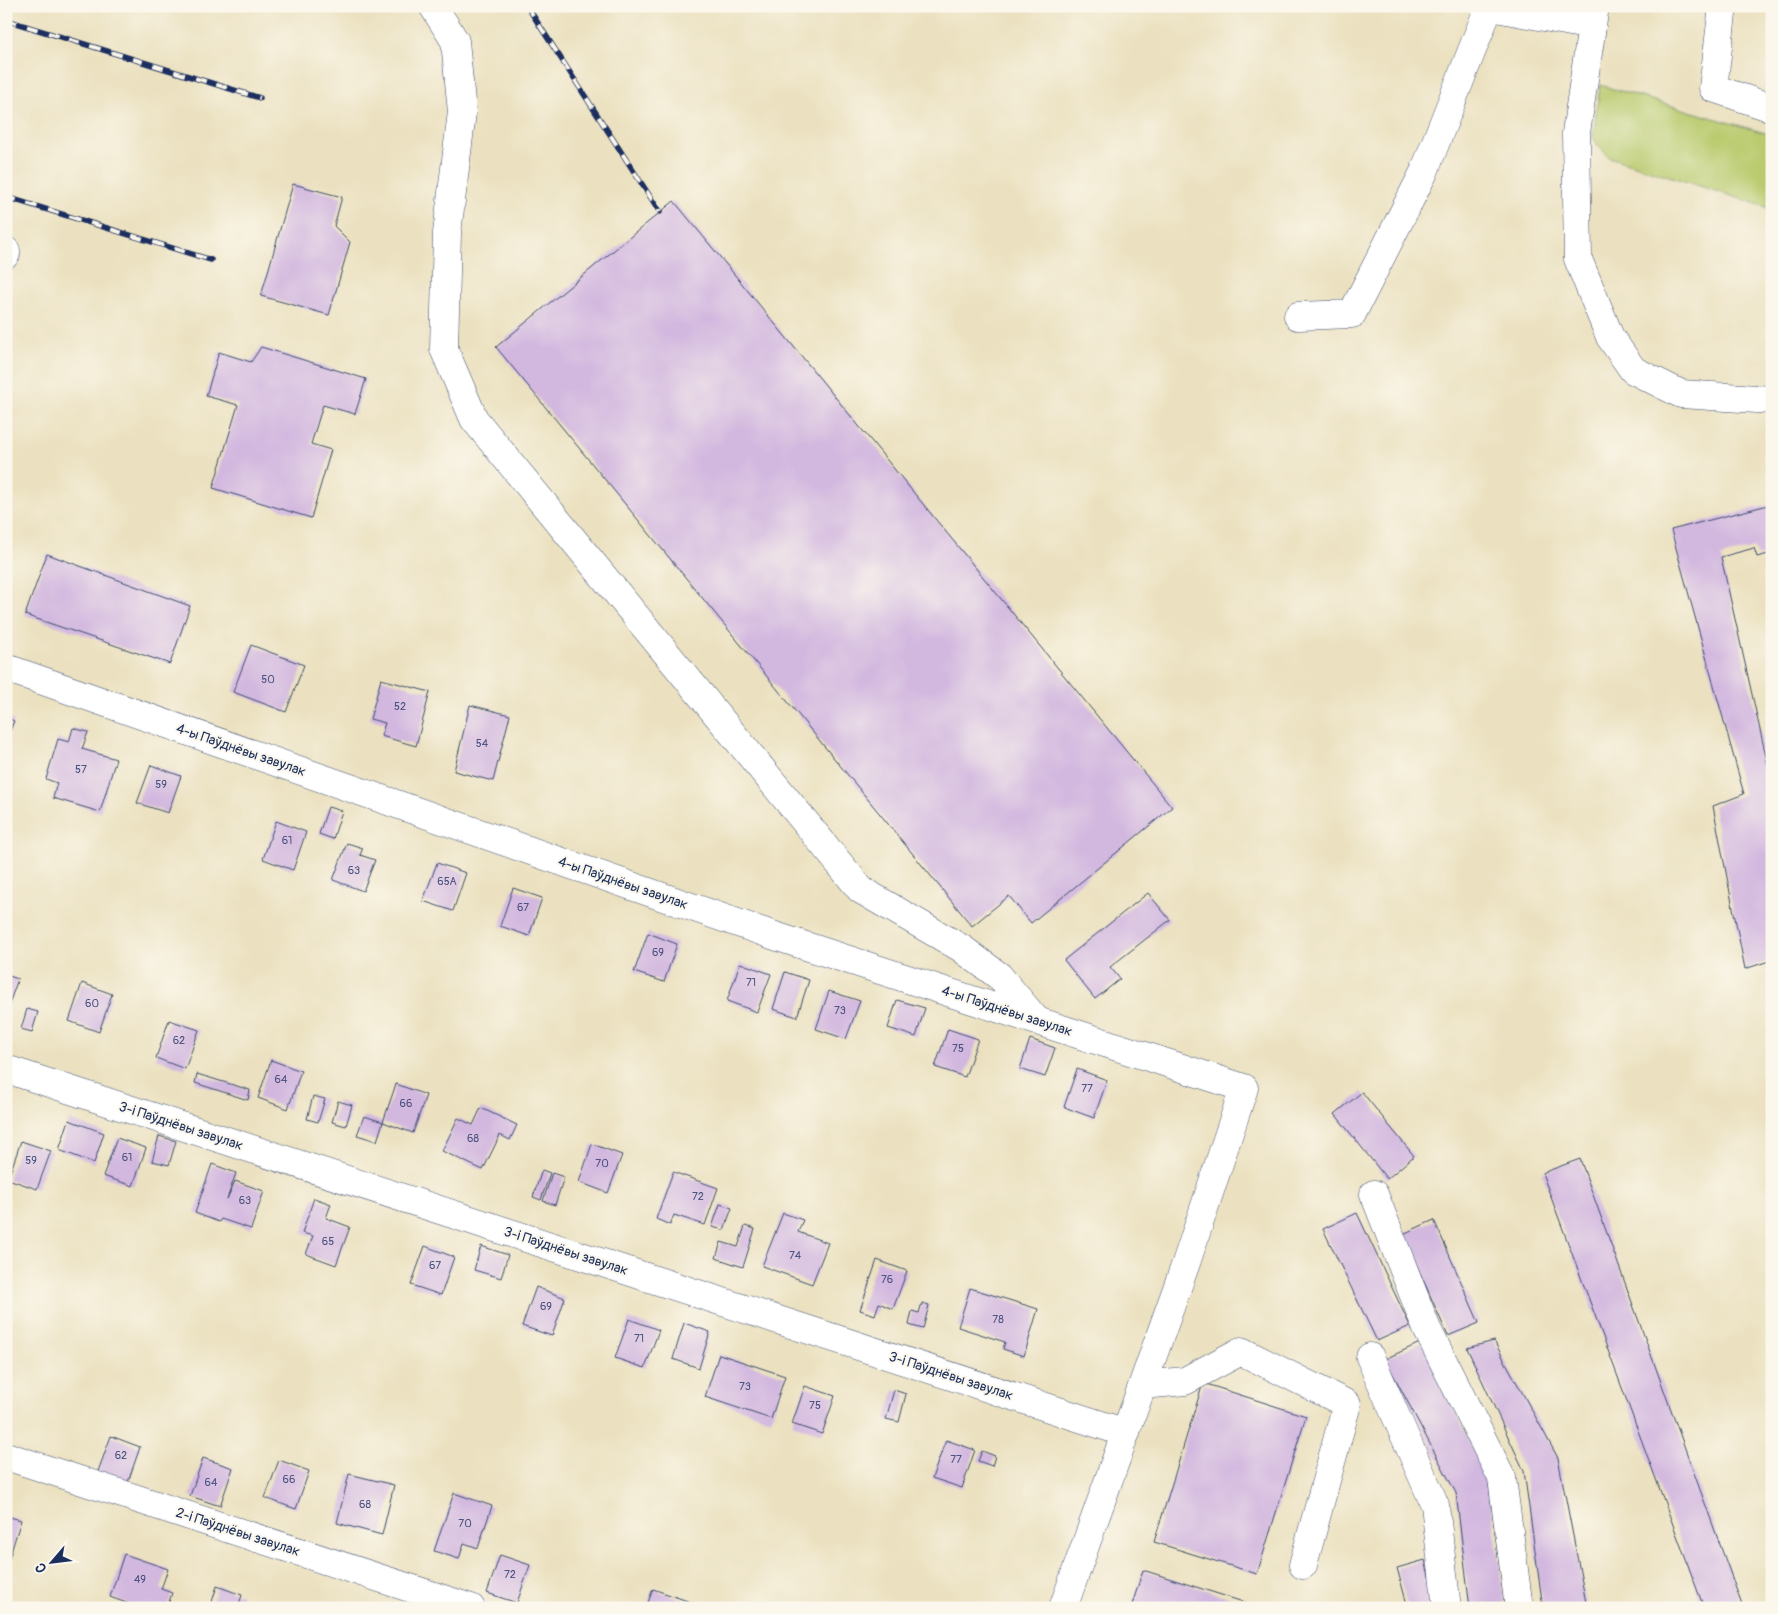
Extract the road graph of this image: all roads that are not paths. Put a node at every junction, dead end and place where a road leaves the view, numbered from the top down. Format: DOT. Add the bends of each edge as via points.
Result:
graph roads {
  1 [pos="433,6"];
  2 [pos="1724,6"];
  3 [pos="1488,7"];
  4 [pos="1593,16"];
  5 [pos="1772,108"];
  6 [pos="1298,316"];
  7 [pos="1772,400"];
  8 [pos="6,668"];
  9 [pos="1037,1021"];
  10 [pos="6,1069"];
  11 [pos="1374,1194"];
  12 [pos="1370,1357"];
  13 [pos="1143,1385"];
  14 [pos="1126,1433"];
  15 [pos="6,1456"];
  16 [pos="1302,1565"];
  17 [pos="432,1602"];
  18 [pos="471,1608"];
  19 [pos="1064,1608"];
  20 [pos="1447,1608"];
  21 [pos="1519,1608"];
  1 -- 9 [label="street" via="455,41 462,112 447,233 444,349 474,418 861,890 961,948 999,976"];
  2 -- 5 [label="street" via="1713,88"];
  3 -- 4 [label="street"];
  3 -- 6 [label="street" via="1424,172 1352,314"];
  4 -- 7 [label="street" via="1576,134 1578,259 1610,337 1633,370 1681,394"];
  8 -- 9 [label="street, 4-ы Паўднёвы завулак" via="775,936"];
  9 -- 13 [label="street, 4-ы Паўднёвы завулак" via="1244,1088"];
  10 -- 14 [label="street, 3-і Паўднёвы завулак"];
  11 -- 21 [label="street" via="1427,1329 1502,1478"];
  12 -- 20 [label="street" via="1435,1505"];
  13 -- 14 [label="street"];
  13 -- 16 [label="street" via="1185,1381 1241,1351 1347,1404"];
  14 -- 19 [label="street"];
  15 -- 17 [label="street, 2-і Паўднёвы завулак"];
  17 -- 18 [label="street, 2-і Паўднёвы завулак"];
}
